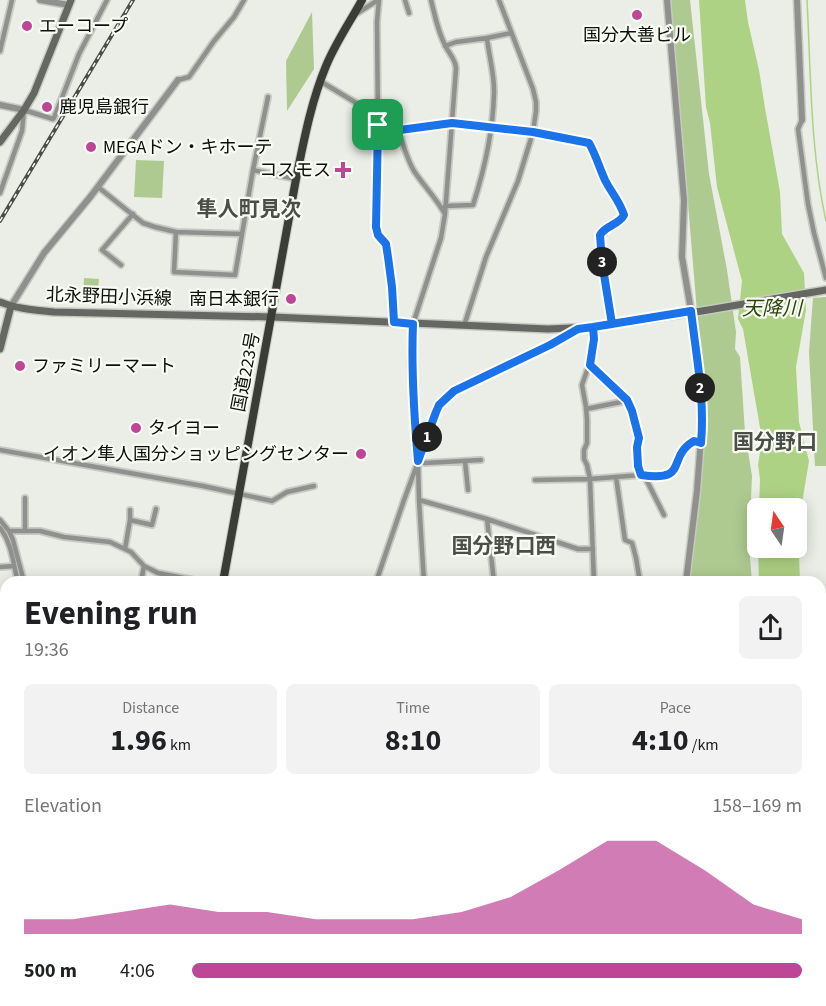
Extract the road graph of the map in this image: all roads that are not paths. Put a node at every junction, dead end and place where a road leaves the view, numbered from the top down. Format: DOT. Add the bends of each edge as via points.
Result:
graph roads {
  1 [pos="12,0"];
  2 [pos="40,0"];
  3 [pos="107,0"];
  4 [pos="244,0"];
  5 [pos="362,0"];
  6 [pos="379,0"];
  7 [pos="405,0"];
  8 [pos="431,0"];
  9 [pos="499,0"];
  10 [pos="667,0"];
  11 [pos="797,0"];
  12 [pos="70,2"];
  13 [pos="410,13"];
  14 [pos="353,16"];
  15 [pos="511,33"];
  16 [pos="2,37"];
  17 [pos="487,38"];
  18 [pos="445,46"];
  19 [pos="0,51"];
  20 [pos="178,80"];
  21 [pos="320,81"];
  22 [pos="268,97"];
  23 [pos="0,105"];
  24 [pos="24,110"];
  25 [pos="802,120"];
  26 [pos="452,123"];
  27 [pos="378,125"];
  28 [pos="492,127"];
  29 [pos="399,131"];
  30 [pos="533,132"];
  31 [pos="0,142"];
  32 [pos="254,170"];
  33 [pos="296,179"];
  34 [pos="98,187"];
  35 [pos="0,193"];
  36 [pos="446,206"];
  37 [pos="132,214"];
  38 [pos="445,214"];
  39 [pos="176,232"];
  40 [pos="242,234"];
  41 [pos="121,265"];
  42 [pos="826,278"];
  43 [pos="824,290"];
  44 [pos="0,302"];
  45 [pos="11,306"];
  46 [pos="691,311"];
  47 [pos="272,317"];
  48 [pos="394,322"];
  49 [pos="413,324"];
  50 [pos="612,324"];
  51 [pos="464,326"];
  52 [pos="593,327"];
  53 [pos="578,329"];
  54 [pos="0,349"];
  55 [pos="590,365"];
  56 [pos="621,402"];
  57 [pos="586,409"];
  58 [pos="701,443"];
  59 [pos="0,450"];
  60 [pos="481,460"];
  61 [pos="418,461"];
  62 [pos="465,461"];
  63 [pos="642,475"];
  64 [pos="616,477"];
  65 [pos="590,478"];
  66 [pos="535,480"];
  67 [pos="314,486"];
  68 [pos="468,490"];
  69 [pos="238,494"];
  70 [pos="25,498"];
  71 [pos="419,500"];
  72 [pos="156,509"];
  73 [pos="130,510"];
  74 [pos="664,515"];
  75 [pos="487,519"];
  76 [pos="0,520"];
  77 [pos="130,520"];
  78 [pos="0,528"];
  79 [pos="9,531"];
  80 [pos="25,531"];
  81 [pos="125,549"];
  82 [pos="593,549"];
  83 [pos="14,566"];
  84 [pos="144,566"];
  85 [pos="0,567"];
  86 [pos="158,573"];
  87 [pos="16,576"];
  88 [pos="22,576"];
  89 [pos="142,576"];
  90 [pos="158,576"];
  91 [pos="173,576"];
  92 [pos="224,576"];
  93 [pos="378,576"];
  94 [pos="424,576"];
  95 [pos="493,576"];
  96 [pos="594,576"];
  97 [pos="639,576"];
  98 [pos="687,576"];
  1 -- 16 [label="street"];
  2 -- 12 [label="street"];
  3 -- 24 [label="street" via="79,54 54,118"];
  4 -- 20 [label="street" via="189,77"];
  5 -- 14 [label="highway, 国道223号"];
  6 -- 14 [label="street"];
  6 -- 27 [label="street"];
  7 -- 13 [label="street"];
  8 -- 18 [label="street"];
  9 -- 15 [label="street"];
  10 -- 46 [label="street" via="684,200 682,257"];
  11 -- 25 [label="street"];
  12 -- 24 [label="main road"];
  14 -- 21 [label="highway, 国道223号"];
  15 -- 17 [label="street"];
  15 -- 30 [label="street" via="536,102"];
  16 -- 19 [label="street"];
  17 -- 18 [label="street"];
  17 -- 28 [label="street" via="494,93"];
  18 -- 26 [label="street" via="456,64"];
  20 -- 34 [label="street"];
  21 -- 27 [label="street" via="366,110"];
  21 -- 33 [label="highway, 国道223号"];
  22 -- 32 [label="street"];
  23 -- 24 [label="street"];
  24 -- 31 [label="main road"];
  24 -- 35 [label="street" via="22,131"];
  25 -- 42 [label="street" via="798,129 808,204"];
  26 -- 28 [label="street"];
  26 -- 29 [label="street"];
  26 -- 36 [label="street"];
  27 -- 29 [label="street" via="385,132"];
  27 -- 48 [label="street" via="376,227 386,244"];
  28 -- 30 [label="street"];
  28 -- 36 [label="street" via="473,205"];
  29 -- 38 [label="street" via="415,172"];
  30 -- 50 [label="street" via="589,143 622,209 622,219 604,228 600,235"];
  30 -- 51 [label="street"];
  32 -- 33 [label="street"];
  32 -- 40 [label="street"];
  33 -- 47 [label="highway, 国道223号"];
  34 -- 37 [label="street"];
  34 -- 45 [label="street" via="44,253"];
  36 -- 38 [label="street"];
  37 -- 39 [label="street" via="155,227"];
  37 -- 41 [label="street" via="102,250"];
  38 -- 49 [label="street"];
  39 -- 40 [label="street"];
  39 -- 40 [label="street" via="174,272 235,275"];
  43 -- 46 [label="main road, 北永野田小浜線"];
  44 -- 45 [label="main road, 北永野田小浜線"];
  45 -- 47 [label="main road, 北永野田小浜線" via="54,312"];
  45 -- 54 [label="main road"];
  46 -- 50 [label="main road, 北永野田小浜線"];
  46 -- 58 [label="street" via="702,399"];
  47 -- 48 [label="main road, 北永野田小浜線"];
  47 -- 69 [label="highway, 国道223号"];
  48 -- 49 [label="main road, 北永野田小浜線"];
  49 -- 51 [label="main road, 北永野田小浜線"];
  49 -- 61 [label="street" via="411,363"];
  50 -- 52 [label="main road, 北永野田小浜線"];
  51 -- 53 [label="main road, 北永野田小浜線"];
  52 -- 53 [label="main road, 北永野田小浜線"];
  52 -- 55 [label="street"];
  53 -- 61 [label="street" via="454,391 436,412"];
  55 -- 57 [label="street" via="582,385"];
  55 -- 63 [label="street" via="627,400 639,438 638,466"];
  56 -- 57 [label="street"];
  57 -- 65 [label="street" via="584,459"];
  58 -- 63 [label="street" via="687,445 668,475"];
  58 -- 98 [label="street"];
  59 -- 69 [label="street"];
  60 -- 62 [label="street"];
  61 -- 62 [label="street"];
  61 -- 71 [label="street"];
  61 -- 93 [label="street"];
  62 -- 68 [label="street"];
  63 -- 64 [label="street"];
  63 -- 74 [label="street"];
  64 -- 65 [label="street"];
  64 -- 97 [label="street" via="625,540 632,543"];
  65 -- 66 [label="street"];
  65 -- 82 [label="street"];
  67 -- 69 [label="street" via="287,492 272,501"];
  69 -- 92 [label="highway, 国道223号"];
  70 -- 80 [label="street"];
  71 -- 75 [label="street"];
  71 -- 94 [label="street"];
  72 -- 77 [label="street" via="152,525"];
  73 -- 77 [label="street"];
  75 -- 82 [label="street" via="578,549"];
  75 -- 95 [label="street"];
  76 -- 79 [label="street"];
  77 -- 81 [label="street"];
  78 -- 83 [label="street"];
  79 -- 80 [label="street"];
  79 -- 88 [label="street"];
  80 -- 81 [label="street" via="110,542"];
  81 -- 84 [label="street"];
  82 -- 96 [label="street"];
  83 -- 85 [label="street"];
  83 -- 87 [label="street"];
  84 -- 86 [label="street"];
  84 -- 89 [label="street"];
  86 -- 90 [label="street"];
  86 -- 91 [label="street"];
}
